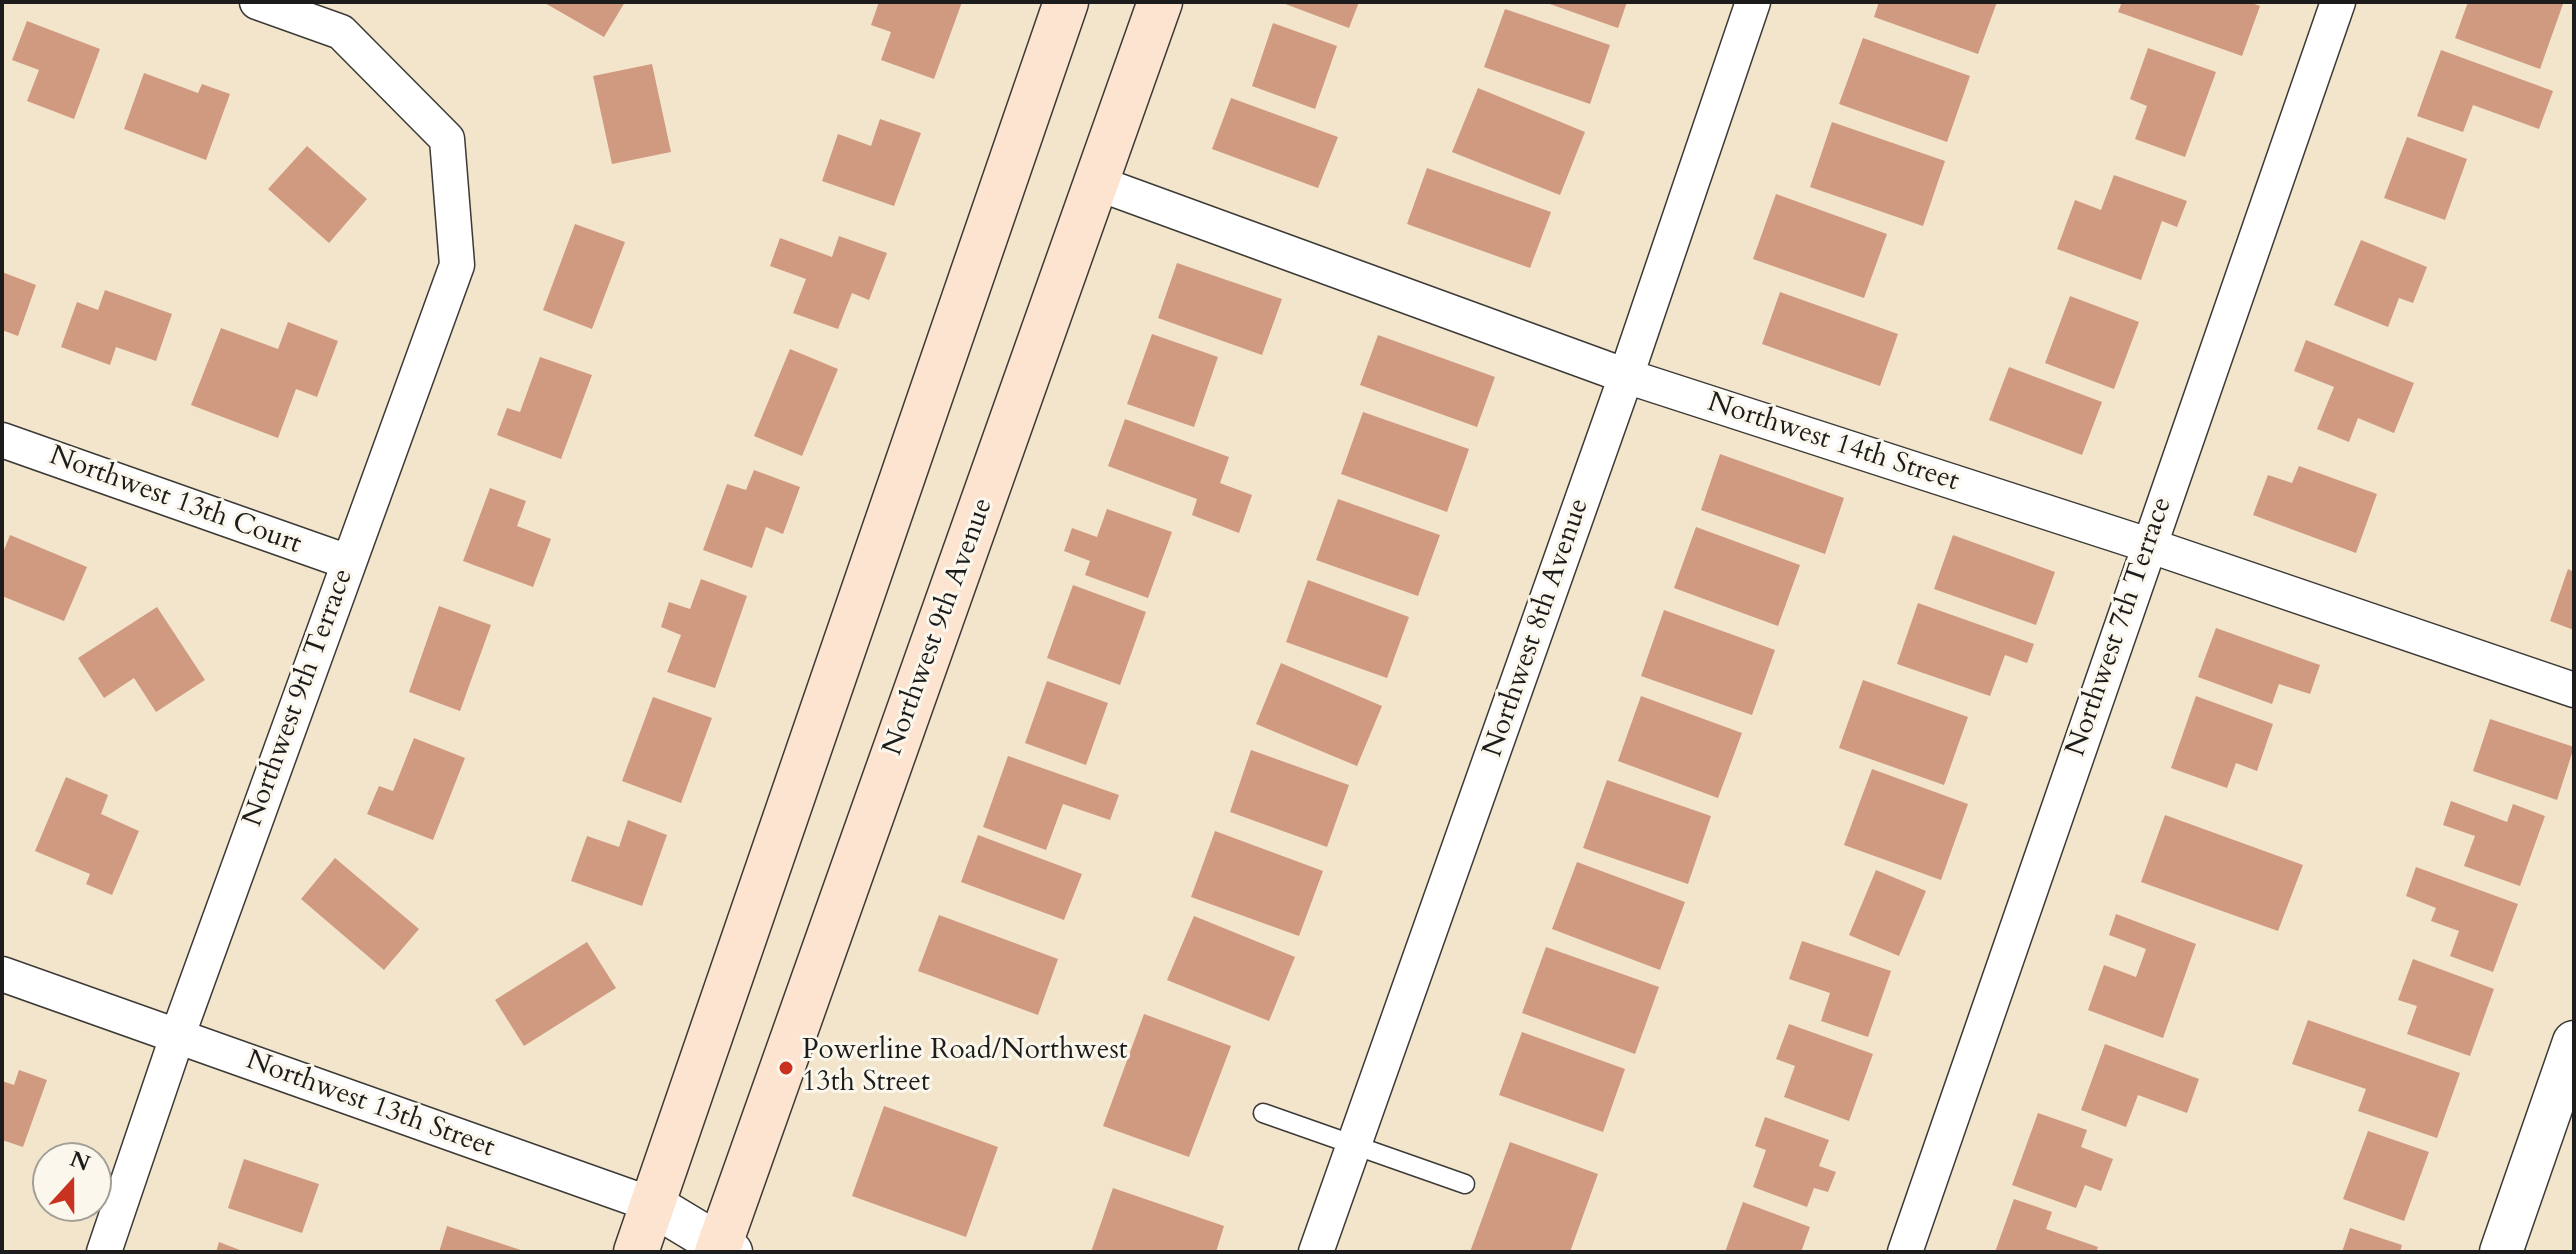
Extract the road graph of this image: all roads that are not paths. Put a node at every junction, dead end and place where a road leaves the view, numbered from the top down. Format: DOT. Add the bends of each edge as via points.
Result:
graph roads {
  1 [pos="257,2"];
  2 [pos="1066,2"];
  3 [pos="1160,2"];
  4 [pos="1753,2"];
  5 [pos="2338,2"];
  6 [pos="1097,183"];
  7 [pos="1626,376"];
  8 [pos="2,440"];
  9 [pos="2148,545"];
  10 [pos="348,562"];
  11 [pos="2574,690"];
  12 [pos="2,974"];
  13 [pos="177,1037"];
  14 [pos="2574,1042"];
  15 [pos="1263,1113"];
  16 [pos="1354,1144"];
  17 [pos="1465,1184"];
  18 [pos="653,1205"];
  19 [pos="722,1250"];
  20 [pos="104,1252"];
  21 [pos="636,1252"];
  22 [pos="1316,1252"];
  23 [pos="1905,1252"];
  24 [pos="2501,1252"];
  1 -- 10 [label="street, Northwest 9th Terrace" via="341,32 447,139 457,265"];
  2 -- 18 [label="main road"];
  3 -- 6 [label="main road, Northwest 9th Avenue"];
  4 -- 7 [label="street, Northwest 8th Avenue"];
  5 -- 9 [label="street, Northwest 7th Terrace"];
  6 -- 7 [label="street, Northwest 14th Street"];
  6 -- 19 [label="main road, Northwest 9th Avenue"];
  7 -- 9 [label="street, Northwest 14th Street"];
  7 -- 16 [label="street, Northwest 8th Avenue"];
  8 -- 10 [label="street, Northwest 13th Court"];
  9 -- 11 [label="street, Northwest 14th Street"];
  9 -- 23 [label="street, Northwest 7th Terrace"];
  10 -- 13 [label="street, Northwest 9th Terrace"];
  12 -- 13 [label="street, Northwest 13th Street"];
  13 -- 18 [label="street, Northwest 13th Street"];
  13 -- 20 [label="street, Northwest 9th Terrace"];
  14 -- 24 [label="street"];
  15 -- 16 [label="lane"];
  16 -- 17 [label="lane"];
  16 -- 22 [label="street, Northwest 8th Avenue"];
  18 -- 19 [label="street, Northwest 13th Street"];
  18 -- 21 [label="main road"];
}
